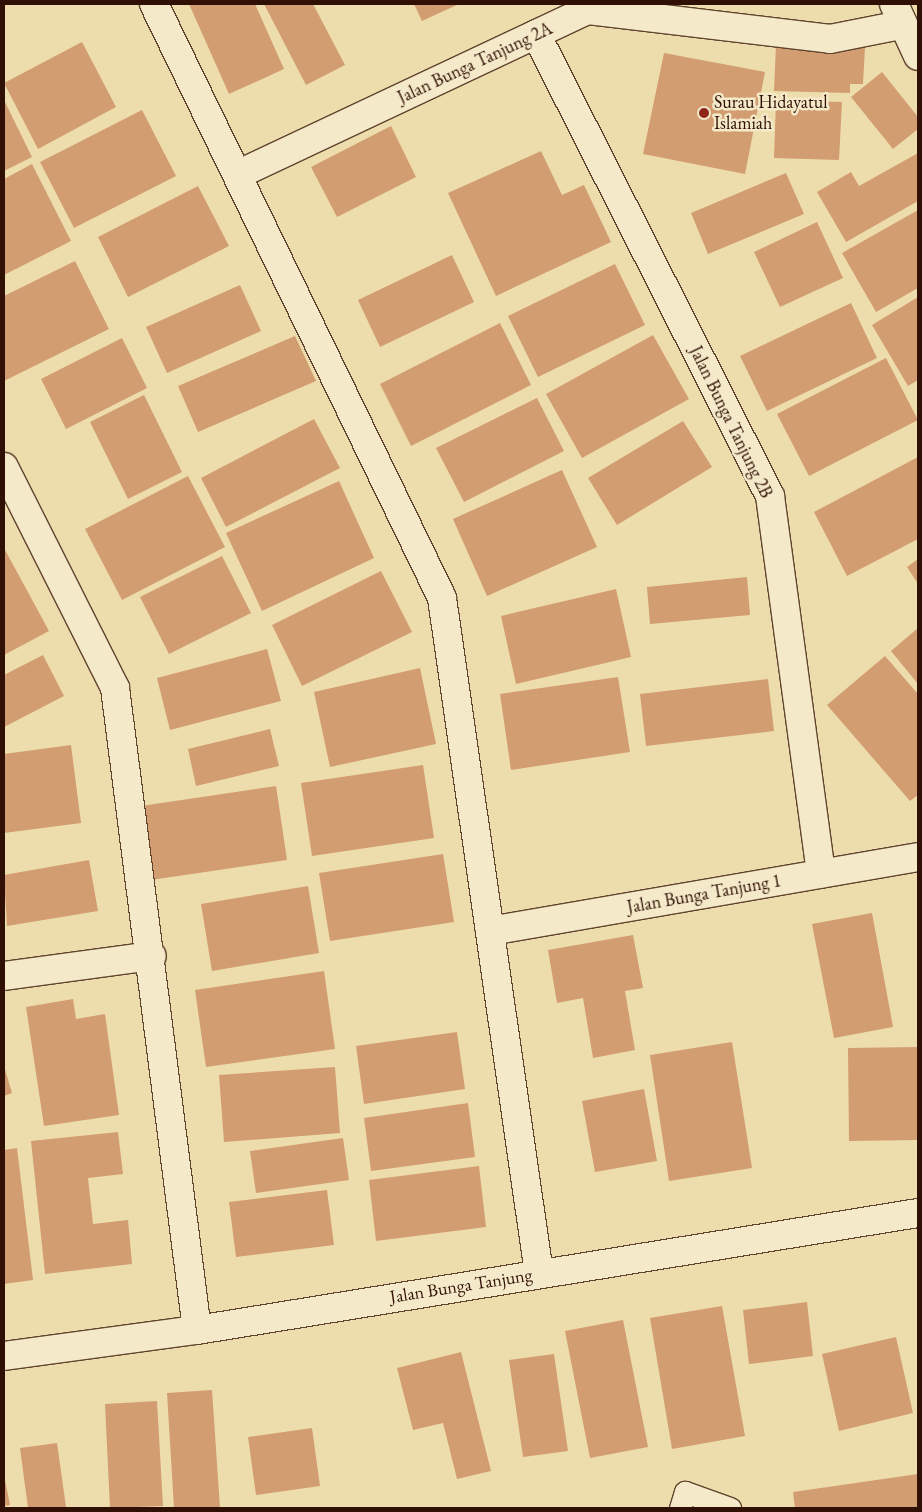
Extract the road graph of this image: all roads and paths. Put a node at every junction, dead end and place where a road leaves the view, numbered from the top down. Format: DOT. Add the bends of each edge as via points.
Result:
graph roads {
  1 [pos="154,4"];
  2 [pos="897,14"];
  3 [pos="536,34"];
  4 [pos="918,56"];
  5 [pos="239,174"];
  6 [pos="4,467"];
  7 [pos="918,857"];
  8 [pos="821,874"];
  9 [pos="490,931"];
  10 [pos="152,956"];
  11 [pos="4,976"];
  12 [pos="918,1213"];
  13 [pos="539,1274"];
  14 [pos="197,1330"];
  15 [pos="4,1356"];
  16 [pos="680,1508"];
  17 [pos="730,1508"];
  1 -- 5 [label="street"];
  2 -- 3 [label="street, Jalan Bunga Tanjung 2A" via="830,38 588,10"];
  2 -- 4 [label="street"];
  3 -- 5 [label="street, Jalan Bunga Tanjung 2A"];
  3 -- 8 [label="street, Jalan Bunga Tanjung 2B" via="770,496"];
  5 -- 9 [label="street" via="442,598"];
  6 -- 10 [label="street" via="115,688"];
  7 -- 8 [label="street, Jalan Bunga Tanjung 1"];
  8 -- 9 [label="street, Jalan Bunga Tanjung 1"];
  9 -- 13 [label="street"];
  10 -- 11 [label="street"];
  10 -- 14 [label="street"];
  12 -- 13 [label="street, Jalan Bunga Tanjung"];
  13 -- 14 [label="street, Jalan Bunga Tanjung"];
  14 -- 15 [label="street, Jalan Bunga Tanjung"];
  16 -- 17 [label="lane" via="685,1492"];
}
